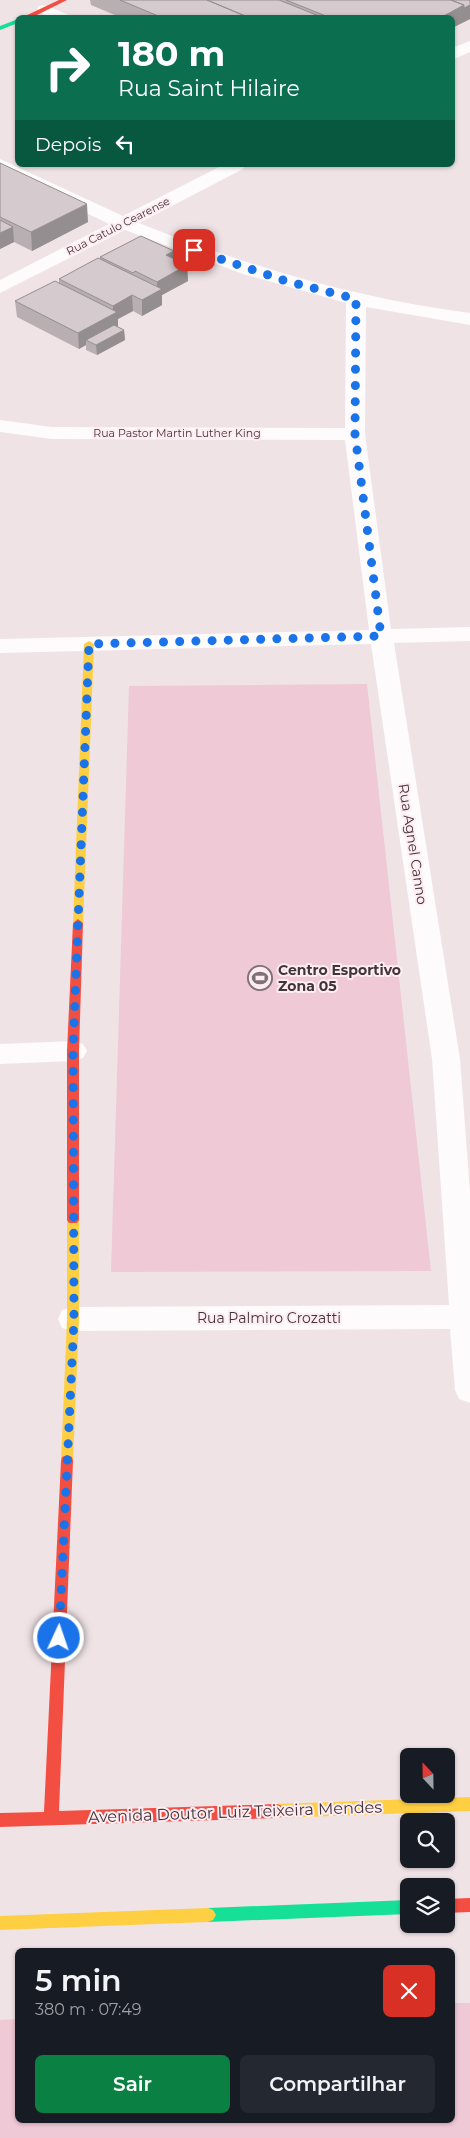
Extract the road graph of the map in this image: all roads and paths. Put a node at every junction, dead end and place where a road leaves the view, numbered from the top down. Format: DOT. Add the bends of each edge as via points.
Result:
graph roads {
  1 [pos="64,0"];
  2 [pos="44,9"];
  3 [pos="31,15"];
  4 [pos="57,15"];
  5 [pos="15,21"];
  6 [pos="0,28"];
  7 [pos="470,46"];
  8 [pos="455,53"];
  9 [pos="0,164"];
  10 [pos="233,167"];
  11 [pos="124,223"];
  12 [pos="0,287"];
  13 [pos="356,299"];
  14 [pos="470,319"];
  15 [pos="0,426"];
  16 [pos="355,434"];
  17 [pos="470,634"];
  18 [pos="381,636"];
  19 [pos="89,644"];
  20 [pos="0,646"];
  21 [pos="73,1051"];
  22 [pos="0,1054"];
  23 [pos="458,1059"];
  24 [pos="464,1317"];
  25 [pos="74,1319"];
  26 [pos="470,1390"];
  27 [pos="470,1804"];
  28 [pos="51,1818"];
  29 [pos="0,1820"];
  30 [pos="470,1905"];
  31 [pos="455,1906"];
  32 [pos="400,1907"];
  33 [pos="0,1923"];
  1 -- 2 [label="street"];
  2 -- 3 [label="street"];
  2 -- 4 [label="lane"];
  5 -- 6 [label="street"];
  7 -- 8 [label="street"];
  9 -- 11 [label="street"];
  10 -- 11 [label="street, Rua Catulo Cearense"];
  11 -- 12 [label="street, Rua Catulo Cearense"];
  11 -- 13 [label="street" via="229,264"];
  13 -- 14 [label="street"];
  13 -- 16 [label="street, Rua Agnel Canno"];
  15 -- 16 [label="street, Rua Pastor Martin Luther King" via="52,433"];
  16 -- 18 [label="street, Rua Agnel Canno"];
  17 -- 18 [label="street"];
  18 -- 19 [label="street"];
  18 -- 23 [label="street, Rua Agnel Canno"];
  19 -- 20 [label="street"];
  19 -- 21 [label="street"];
  21 -- 22 [label="street"];
  21 -- 25 [label="street"];
  23 -- 24 [label="street, Rua Agnel Canno"];
  24 -- 25 [label="street, Rua Palmiro Crozatti"];
  24 -- 26 [label="street, Rua Agnel Canno"];
  25 -- 28 [label="street"];
  27 -- 28 [label="street, Avenida Doutor Luiz Teixeira Mendes"];
  28 -- 29 [label="street, Avenida Doutor Luiz Teixeira Mendes"];
  30 -- 31 [label="street"];
  32 -- 33 [label="street"];
}
